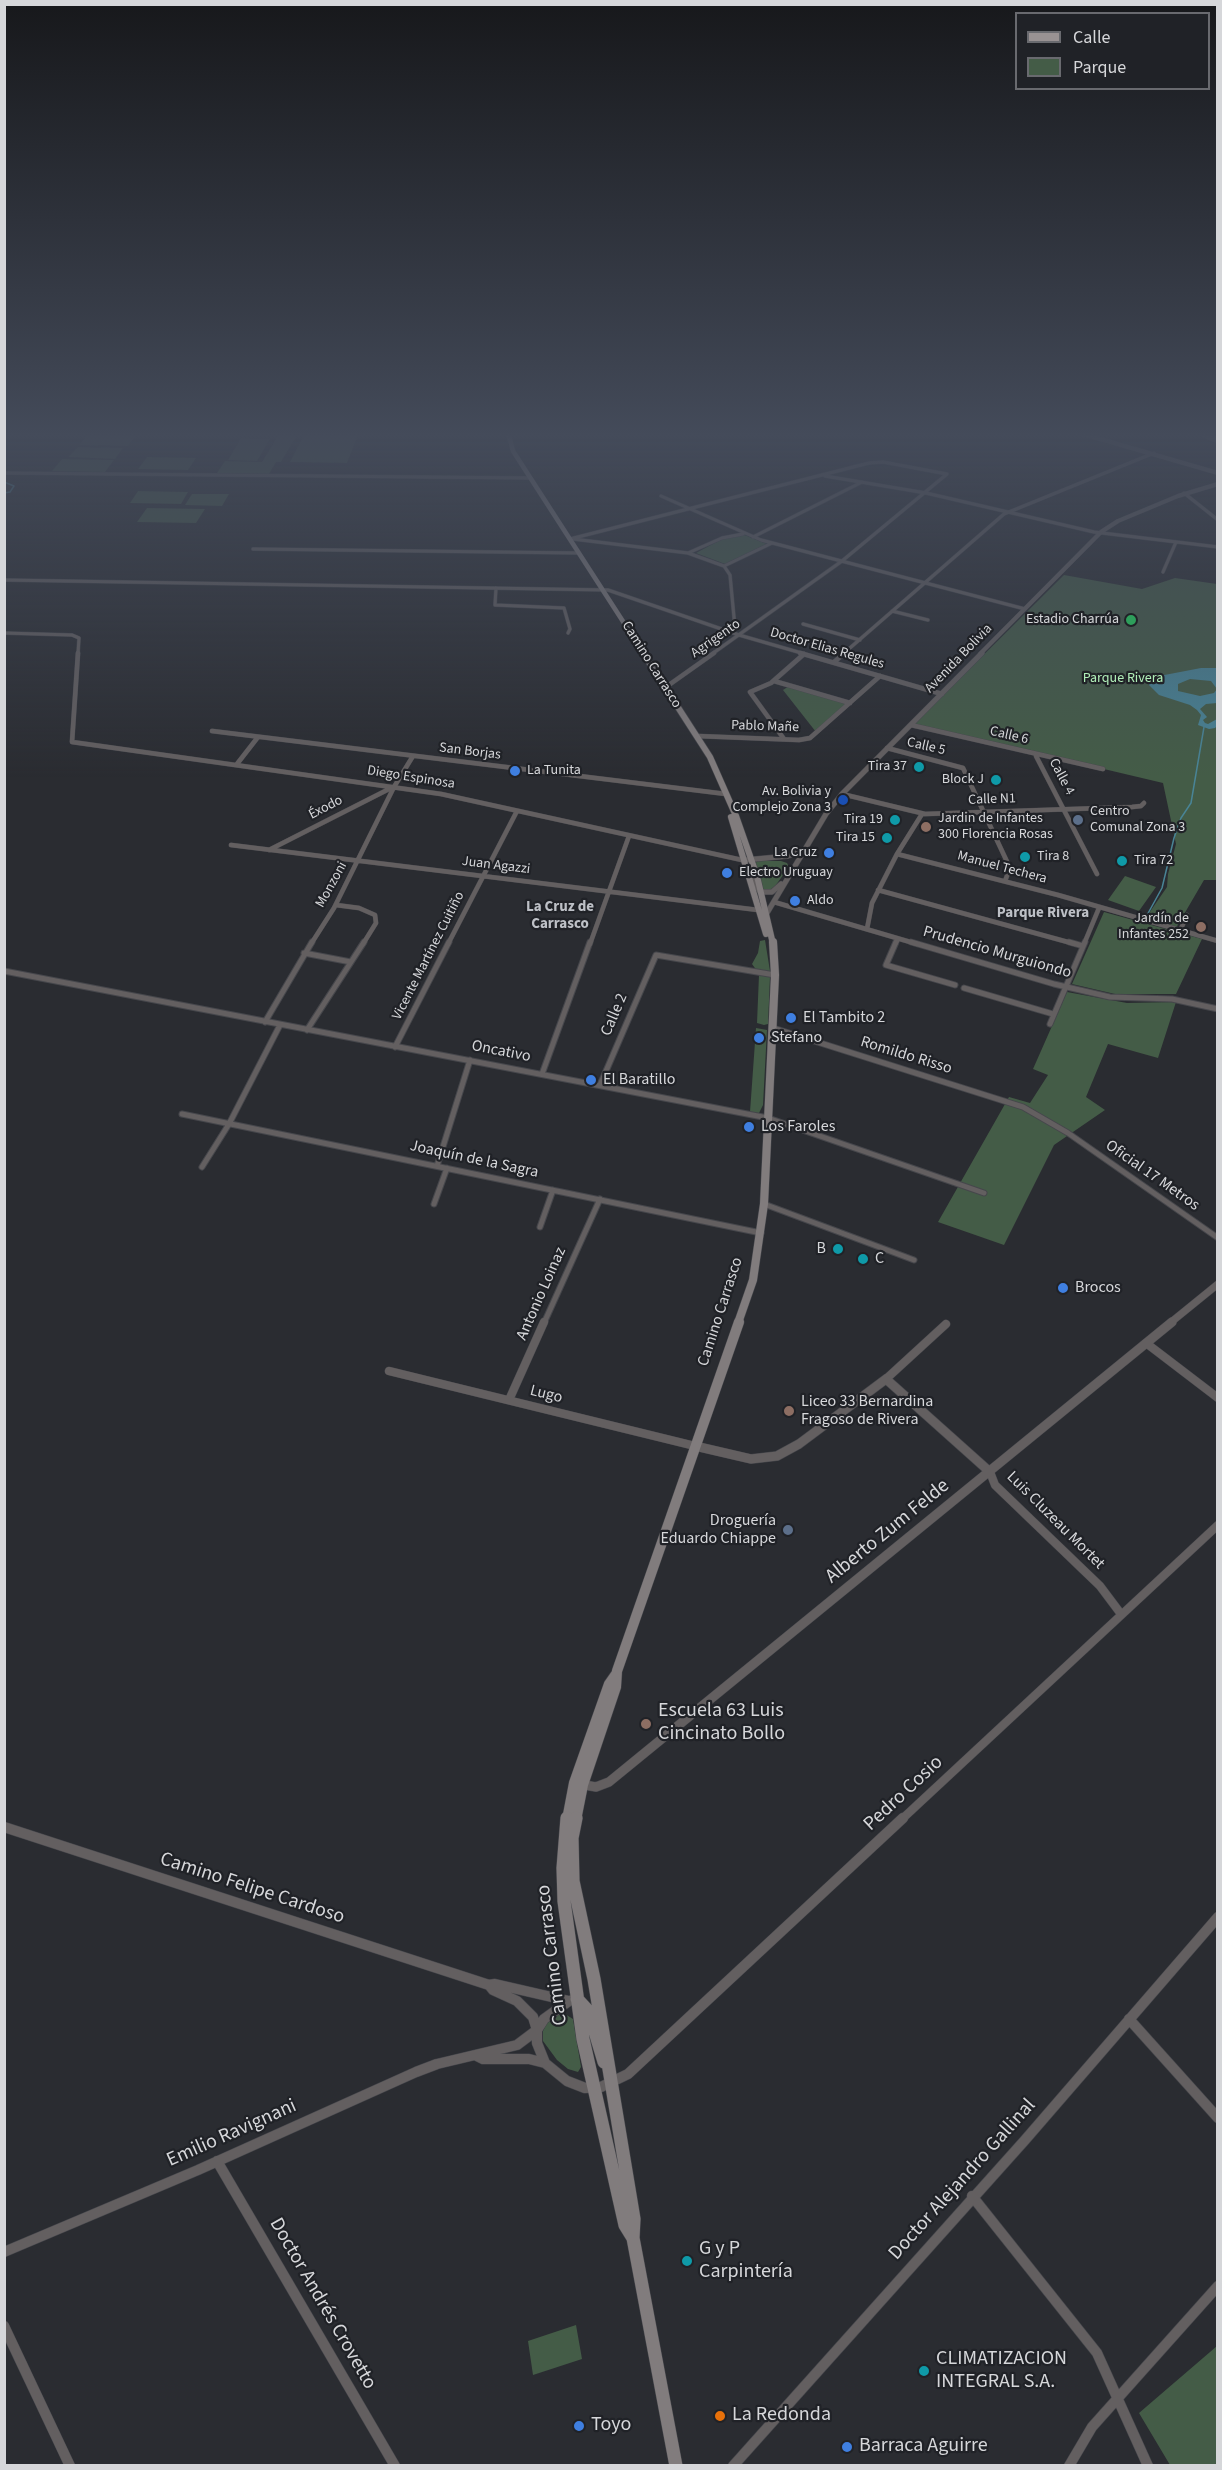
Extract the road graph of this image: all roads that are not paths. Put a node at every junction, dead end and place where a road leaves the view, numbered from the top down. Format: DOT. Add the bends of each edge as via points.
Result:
graph roads {
  1 [pos="575,547"];
  2 [pos="640,547"];
  3 [pos="701,547"];
  4 [pos="763,547"];
  5 [pos="789,547"];
  6 [pos="859,547"];
  7 [pos="965,547"];
  8 [pos="1086,547"];
  9 [pos="1174,547"];
  10 [pos="253,549"];
  11 [pos="579,553"];
  12 [pos="688,553"];
  13 [pos="842,561"];
  14 [pos="724,566"];
  15 [pos="1162,572"];
  16 [pos="4,580"];
  17 [pos="925,582"];
  18 [pos="496,588"];
  19 [pos="604,590"];
  20 [pos="1025,609"];
  21 [pos="892,610"];
  22 [pos="928,620"];
  23 [pos="803,624"];
  24 [pos="4,633"];
  25 [pos="568,633"];
  26 [pos="733,633"];
  27 [pos="740,635"];
  28 [pos="860,640"];
  29 [pos="804,654"];
  30 [pos="834,662"];
  31 [pos="880,676"];
  32 [pos="774,681"];
  33 [pos="666,687"];
  34 [pos="942,694"];
  35 [pos="850,703"];
  36 [pos="910,725"];
  37 [pos="212,731"];
  38 [pos="697,736"];
  39 [pos="258,737"];
  40 [pos="784,739"];
  41 [pos="887,748"];
  42 [pos="413,756"];
  43 [pos="1036,756"];
  44 [pos="237,764"];
  45 [pos="1103,769"];
  46 [pos="394,787"];
  47 [pos="726,794"];
  48 [pos="842,794"];
  49 [pos="1144,803"];
  50 [pos="1064,809"];
  51 [pos="731,810"];
  52 [pos="518,811"];
  53 [pos="984,812"];
  54 [pos="922,813"];
  55 [pos="629,836"];
  56 [pos="231,845"];
  57 [pos="805,849"];
  58 [pos="269,850"];
  59 [pos="897,854"];
  60 [pos="774,858"];
  61 [pos="742,860"];
  62 [pos="751,860"];
  63 [pos="358,862"];
  64 [pos="793,870"];
  65 [pos="1097,874"];
  66 [pos="483,876"];
  67 [pos="748,876"];
  68 [pos="1005,881"];
  69 [pos="786,882"];
  70 [pos="878,890"];
  71 [pos="607,892"];
  72 [pos="762,893"];
  73 [pos="774,902"];
  74 [pos="336,905"];
  75 [pos="1100,908"];
  76 [pos="758,910"];
  77 [pos="767,913"];
  78 [pos="1187,915"];
  79 [pos="867,929"];
  80 [pos="1180,931"];
  81 [pos="898,939"];
  82 [pos="1218,941"];
  83 [pos="1083,946"];
  84 [pos="772,948"];
  85 [pos="304,954"];
  86 [pos="351,962"];
  87 [pos="4,971"];
  88 [pos="775,975"];
  89 [pos="955,985"];
  90 [pos="1066,987"];
  91 [pos="964,988"];
  92 [pos="1218,1009"];
  93 [pos="1053,1014"];
  94 [pos="265,1022"];
  95 [pos="1050,1024"];
  96 [pos="280,1025"];
  97 [pos="773,1028"];
  98 [pos="307,1030"];
  99 [pos="394,1047"];
  100 [pos="470,1060"];
  101 [pos="542,1074"];
  102 [pos="600,1085"];
  103 [pos="182,1114"];
  104 [pos="768,1118"];
  105 [pos="229,1124"];
  106 [pos="1072,1137"];
  107 [pos="437,1166"];
  108 [pos="202,1167"];
  109 [pos="447,1168"];
  110 [pos="554,1190"];
  111 [pos="984,1193"];
  112 [pos="600,1200"];
  113 [pos="434,1204"];
  114 [pos="764,1204"];
  115 [pos="540,1227"];
  116 [pos="761,1233"];
  117 [pos="1218,1238"];
  118 [pos="914,1260"];
  119 [pos="1218,1284"];
  120 [pos="946,1324"];
  121 [pos="1146,1343"];
  122 [pos="390,1371"];
  123 [pos="886,1379"];
  124 [pos="1218,1398"];
  125 [pos="509,1400"];
  126 [pos="695,1446"];
  127 [pos="990,1472"];
  128 [pos="1218,1525"];
  129 [pos="1121,1614"];
  130 [pos="579,1784"];
  131 [pos="4,1827"];
  132 [pos="1218,1917"];
  133 [pos="489,1985"];
  134 [pos="573,2000"];
  135 [pos="1129,2019"];
  136 [pos="537,2030"];
  137 [pos="477,2056"];
  138 [pos="545,2063"];
  139 [pos="611,2083"];
  140 [pos="593,2088"];
  141 [pos="1218,2118"];
  142 [pos="218,2161"];
  143 [pos="972,2196"];
  144 [pos="633,2238"];
  145 [pos="4,2252"];
  146 [pos="1218,2286"];
  147 [pos="4,2326"];
  148 [pos="1118,2399"];
  149 [pos="70,2466"];
  150 [pos="395,2466"];
  151 [pos="676,2466"];
  152 [pos="733,2466"];
  153 [pos="1069,2466"];
  154 [pos="1148,2466"];
  1 -- 11 [label="main road, Camino Carrasco"];
  2 -- 12 [label="street"];
  3 -- 12 [label="street"];
  4 -- 14 [label="street"];
  5 -- 13 [label="street"];
  6 -- 13 [label="street, Agrigento"];
  7 -- 17 [label="street"];
  8 -- 20 [label="street, Avenida Bolivia"];
  9 -- 15 [label="street"];
  10 -- 11 [label="street"];
  11 -- 19 [label="main road, Camino Carrasco"];
  12 -- 14 [label="street"];
  13 -- 17 [label="street"];
  13 -- 27 [label="street, Agrigento"];
  14 -- 26 [label="street" via="730,575"];
  16 -- 18 [label="street, Doctor Elias Regules"];
  17 -- 20 [label="street"];
  17 -- 21 [label="street"];
  18 -- 19 [label="street, Doctor Elias Regules"];
  18 -- 25 [label="street" via="495,605 564,608"];
  19 -- 26 [label="street, Doctor Elias Regules"];
  19 -- 33 [label="main road, Camino Carrasco"];
  20 -- 34 [label="street, Avenida Bolivia"];
  21 -- 22 [label="street"];
  21 -- 28 [label="street"];
  23 -- 28 [label="street"];
  24 -- 44 [label="street, Diego Espinosa" via="77,635 72,741"];
  26 -- 27 [label="street, Doctor Elias Regules"];
  27 -- 29 [label="street, Doctor Elias Regules"];
  27 -- 33 [label="street, Agrigento"];
  28 -- 30 [label="street"];
  29 -- 30 [label="street, Doctor Elias Regules"];
  29 -- 32 [label="street"];
  30 -- 31 [label="street, Doctor Elias Regules"];
  31 -- 34 [label="street, Doctor Elias Regules"];
  31 -- 35 [label="street, Pablo Mañe"];
  32 -- 35 [label="street"];
  32 -- 40 [label="street" via="750,692"];
  33 -- 38 [label="main road, Camino Carrasco"];
  34 -- 36 [label="street, Avenida Bolivia"];
  35 -- 40 [label="street, Pablo Mañe" via="814,735"];
  36 -- 41 [label="street, Avenida Bolivia"];
  36 -- 45 [label="street, Calle 6"];
  37 -- 39 [label="street, San Borjas"];
  38 -- 40 [label="street, Pablo Mañe"];
  38 -- 47 [label="main road, Camino Carrasco"];
  39 -- 42 [label="street, San Borjas"];
  39 -- 44 [label="street"];
  41 -- 48 [label="street, Avenida Bolivia"];
  41 -- 53 [label="street, Calle 5" via="961,766"];
  42 -- 46 [label="street, Monzoni"];
  42 -- 47 [label="street, San Borjas"];
  43 -- 50 [label="street, Calle 4"];
  44 -- 46 [label="street, Diego Espinosa"];
  46 -- 52 [label="street, Diego Espinosa"];
  46 -- 58 [label="street, Éxodo"];
  46 -- 63 [label="street, Monzoni"];
  47 -- 51 [label="main road, Camino Carrasco"];
  48 -- 54 [label="street, Calle N1"];
  48 -- 57 [label="street, Avenida Bolivia"];
  49 -- 50 [label="street, Calle N1" via="1131,807"];
  50 -- 53 [label="street, Calle N1"];
  50 -- 65 [label="street, Calle 4"];
  51 -- 61 [label="main road, Camino Carrasco"];
  51 -- 62 [label="main road, Camino Carrasco"];
  52 -- 55 [label="street, Diego Espinosa"];
  52 -- 66 [label="street, Vicente Martínez Cuitiño"];
  53 -- 54 [label="street, Calle N1"];
  53 -- 68 [label="street" via="1010,868"];
  54 -- 59 [label="street"];
  55 -- 61 [label="street, Diego Espinosa"];
  55 -- 71 [label="street"];
  56 -- 58 [label="street, Juan Agazzi"];
  57 -- 60 [label="street"];
  57 -- 64 [label="street, Avenida Bolivia"];
  58 -- 63 [label="street, Juan Agazzi"];
  59 -- 68 [label="street, Manuel Techera"];
  59 -- 70 [label="street"];
  60 -- 62 [label="street"];
  60 -- 64 [label="street" via="788,862"];
  61 -- 62 [label="street"];
  61 -- 67 [label="main road, Camino Carrasco"];
  62 -- 72 [label="main road, Camino Carrasco"];
  63 -- 66 [label="street, Juan Agazzi"];
  63 -- 74 [label="street, Monzoni"];
  64 -- 69 [label="street, Avenida Bolivia"];
  66 -- 71 [label="street, Juan Agazzi"];
  66 -- 99 [label="street, Vicente Martínez Cuitiño"];
  67 -- 72 [label="street, Camino Carrasco"];
  67 -- 76 [label="main road, Camino Carrasco"];
  68 -- 75 [label="street, Manuel Techera"];
  69 -- 72 [label="street" via="772,892"];
  69 -- 73 [label="street, Avenida Bolivia"];
  70 -- 79 [label="street"];
  70 -- 83 [label="street"];
  71 -- 76 [label="street, Juan Agazzi"];
  71 -- 101 [label="street"];
  72 -- 77 [label="main road, Camino Carrasco"];
  73 -- 77 [label="street, Avenida Bolivia"];
  73 -- 79 [label="street, Prudencio Murguiondo"];
  74 -- 85 [label="street, Monzoni"];
  74 -- 86 [label="street" via="375,915 376,923"];
  75 -- 80 [label="street, Manuel Techera"];
  75 -- 83 [label="street"];
  76 -- 84 [label="main road, Camino Carrasco"];
  77 -- 84 [label="main road, Camino Carrasco"];
  78 -- 80 [label="street"];
  79 -- 81 [label="street, Prudencio Murguiondo"];
  80 -- 82 [label="street, Manuel Techera"];
  81 -- 89 [label="street" via="886,965"];
  81 -- 90 [label="street, Prudencio Murguiondo"];
  83 -- 90 [label="street"];
  84 -- 88 [label="main road, Camino Carrasco"];
  85 -- 86 [label="street"];
  85 -- 94 [label="street, Monzoni"];
  86 -- 98 [label="street"];
  87 -- 94 [label="street, Oncativo"];
  88 -- 97 [label="main road, Camino Carrasco"];
  88 -- 102 [label="street, Calle 2" via="656,955"];
  90 -- 92 [label="street, Prudencio Murguiondo" via="1110,997 1172,999"];
  90 -- 93 [label="street"];
  91 -- 93 [label="street"];
  93 -- 95 [label="street"];
  94 -- 96 [label="street, Oncativo"];
  96 -- 98 [label="street, Oncativo"];
  96 -- 105 [label="street"];
  97 -- 104 [label="main road, Camino Carrasco"];
  97 -- 106 [label="street, Romildo Risso" via="1004,1101 1050,1121"];
  98 -- 99 [label="street, Oncativo"];
  99 -- 100 [label="street, Oncativo"];
  100 -- 101 [label="street, Oncativo"];
  100 -- 107 [label="street"];
  101 -- 102 [label="street, Oncativo"];
  102 -- 104 [label="street, Oncativo"];
  103 -- 105 [label="street, Joaquín de la Sagra"];
  104 -- 111 [label="street, Oncativo"];
  104 -- 114 [label="main road, Camino Carrasco"];
  105 -- 107 [label="street, Joaquín de la Sagra"];
  105 -- 108 [label="street"];
  106 -- 117 [label="street, Oficial 17 Metros"];
  107 -- 109 [label="street, Joaquín de la Sagra"];
  109 -- 110 [label="street, Joaquín de la Sagra"];
  109 -- 113 [label="street"];
  110 -- 112 [label="street, Joaquín de la Sagra"];
  110 -- 115 [label="street"];
  112 -- 116 [label="street, Joaquín de la Sagra"];
  112 -- 125 [label="street, Antonio Loinaz"];
  114 -- 116 [label="main road, Camino Carrasco"];
  114 -- 118 [label="street"];
  116 -- 126 [label="main road, Camino Carrasco" via="753,1280"];
  119 -- 121 [label="street, Alberto Zum Felde"];
  120 -- 123 [label="street"];
  121 -- 124 [label="street"];
  121 -- 127 [label="street, Alberto Zum Felde"];
  122 -- 125 [label="street, Lugo"];
  123 -- 126 [label="street" via="777,1456 751,1459"];
  123 -- 127 [label="street, Luis Cluzeau Mortet"];
  125 -- 126 [label="street, Lugo"];
  126 -- 130 [label="main road, Camino Carrasco" via="617,1671 609,1684"];
  127 -- 129 [label="street, Luis Cluzeau Mortet" via="995,1485 1100,1586"];
  127 -- 130 [label="street, Alberto Zum Felde" via="609,1782 596,1787"];
  128 -- 129 [label="street, Pedro Cosio"];
  129 -- 139 [label="street, Pedro Cosio" via="628,2074"];
  130 -- 134 [label="main road, Camino Carrasco" via="568,1812 563,1868"];
  130 -- 139 [label="main road, Camino Carrasco" via="572,1838 573,1881"];
  131 -- 133 [label="street, Camino Felipe Cardoso"];
  132 -- 135 [label="street, Doctor Alejandro Gallinal"];
  133 -- 134 [label="street, Camino Felipe Cardoso"];
  133 -- 136 [label="street, Camino Felipe Cardoso" via="528,2010"];
  134 -- 136 [label="street, Emilio Ravignani" via="544,2019"];
  134 -- 139 [label="main road" via="588,2012"];
  134 -- 140 [label="main road, Camino Carrasco"];
  135 -- 141 [label="street"];
  135 -- 143 [label="street, Doctor Alejandro Gallinal"];
  136 -- 137 [label="street, Emilio Ravignani" via="517,2045"];
  136 -- 138 [label="street" via="537,2043"];
  137 -- 138 [label="street, Emilio Ravignani"];
  137 -- 142 [label="street, Emilio Ravignani" via="416,2072"];
  138 -- 140 [label="street" via="567,2081"];
  139 -- 140 [label="street"];
  139 -- 144 [label="main road, Camino Carrasco" via="634,2219"];
  140 -- 144 [label="main road, Camino Carrasco" via="625,2225"];
  142 -- 145 [label="street, Emilio Ravignani"];
  142 -- 150 [label="street, Doctor Andrés Crovetto"];
  143 -- 148 [label="street" via="1097,2354"];
  143 -- 152 [label="street, Doctor Alejandro Gallinal"];
  144 -- 151 [label="main road, Camino Carrasco"];
  146 -- 148 [label="street"];
  147 -- 149 [label="street"];
  148 -- 153 [label="street" via="1092,2427"];
  148 -- 154 [label="street"];
}
